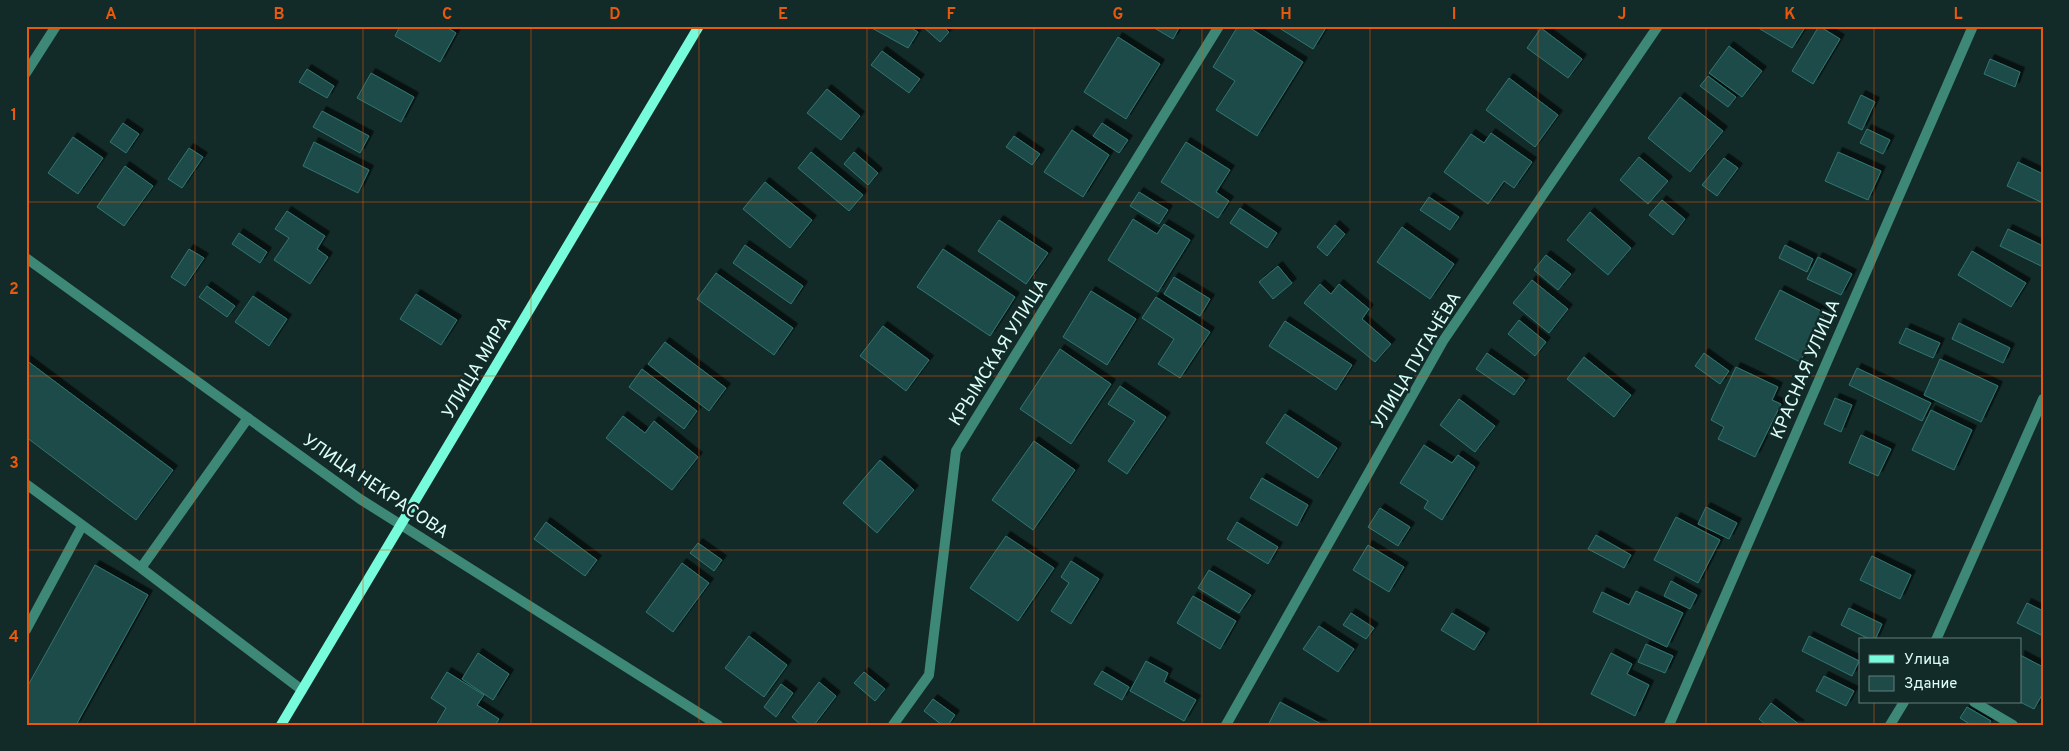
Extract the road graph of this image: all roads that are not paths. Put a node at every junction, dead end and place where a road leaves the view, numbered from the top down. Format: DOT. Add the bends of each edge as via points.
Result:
graph roads {
  1 [pos="56,26"];
  2 [pos="699,26"];
  3 [pos="1219,26"];
  4 [pos="1658,26"];
  5 [pos="1972,26"];
  6 [pos="26,73"];
  7 [pos="26,258"];
  8 [pos="2043,399"];
  9 [pos="248,418"];
  10 [pos="26,484"];
  11 [pos="401,524"];
  12 [pos="82,526"];
  13 [pos="141,568"];
  14 [pos="26,630"];
  15 [pos="1937,638"];
  16 [pos="302,690"];
  17 [pos="1903,704"];
  18 [pos="1977,704"];
  19 [pos="281,725"];
  20 [pos="718,725"];
  21 [pos="893,725"];
  22 [pos="1226,725"];
  23 [pos="1670,725"];
  24 [pos="1890,725"];
  25 [pos="2013,725"];
  1 -- 6 [label="street"];
  2 -- 11 [label="street, УЛИЦА МИРА"];
  3 -- 21 [label="street, КРЫМСКАЯ УЛИЦА" via="956,451 929,675"];
  4 -- 22 [label="street, УЛИЦА ПУГАЧЁВА" via="1443,341"];
  5 -- 23 [label="street, КРАСНАЯ УЛИЦА"];
  7 -- 9 [label="street, УЛИЦА НЕКРАСОВА"];
  8 -- 15 [label="street"];
  9 -- 11 [label="street, УЛИЦА НЕКРАСОВА" via="360,499"];
  9 -- 13 [label="street"];
  10 -- 12 [label="street"];
  11 -- 16 [label="street, УЛИЦА МИРА"];
  11 -- 20 [label="street, УЛИЦА НЕКРАСОВА"];
  12 -- 13 [label="street"];
  12 -- 14 [label="street"];
  13 -- 16 [label="street"];
  16 -- 19 [label="street, УЛИЦА МИРА"];
  17 -- 24 [label="street"];
  18 -- 25 [label="street"];
}
